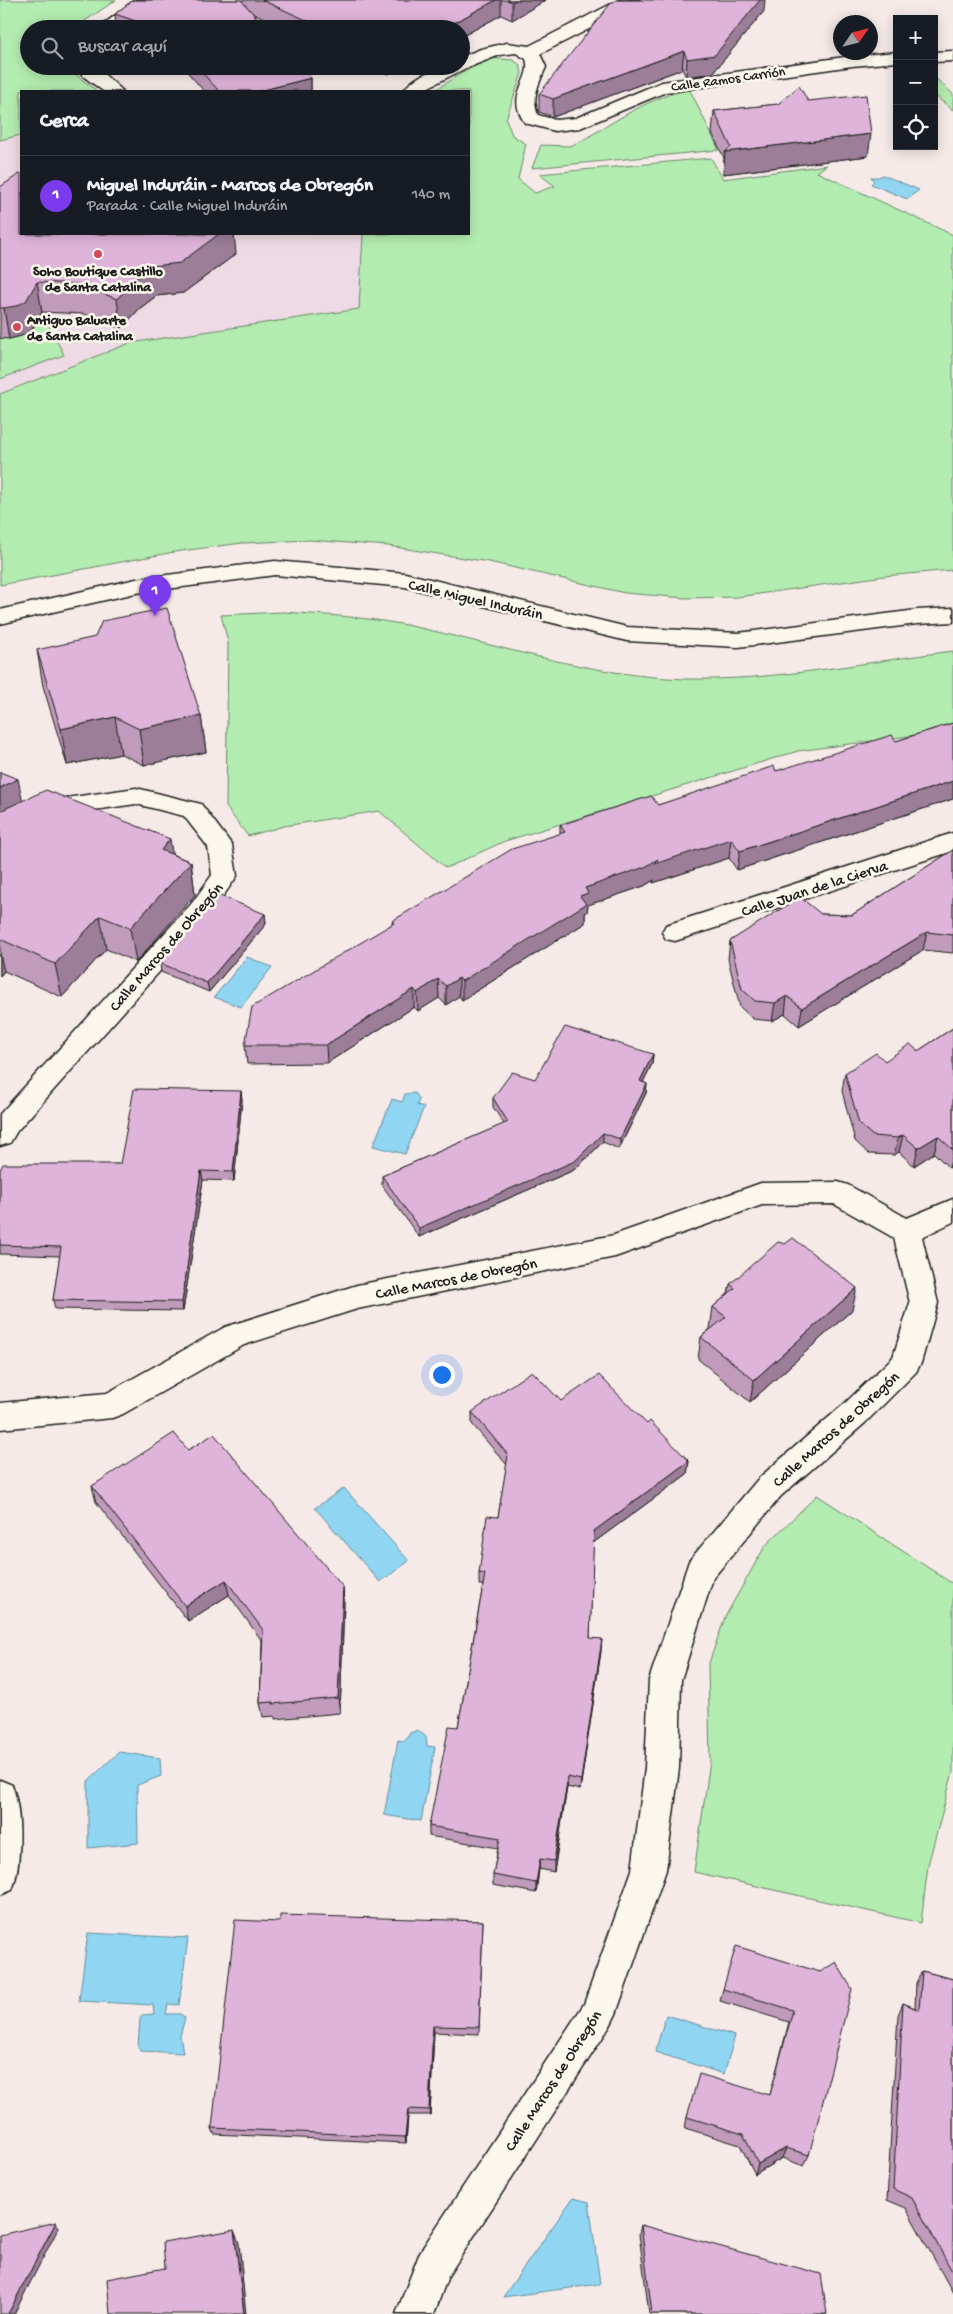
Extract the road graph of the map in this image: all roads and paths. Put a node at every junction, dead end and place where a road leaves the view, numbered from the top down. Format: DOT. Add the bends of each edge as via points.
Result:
graph roads {
  1 [pos="147,0"];
  2 [pos="632,0"];
  3 [pos="118,20"];
  4 [pos="528,53"];
  5 [pos="893,57"];
  6 [pos="470,60"];
  7 [pos="93,75"];
  8 [pos="439,75"];
  9 [pos="113,90"];
  10 [pos="413,90"];
  11 [pos="953,615"];
  12 [pos="0,617"];
  13 [pos="0,837"];
  14 [pos="953,842"];
  15 [pos="675,932"];
  16 [pos="0,1135"];
  17 [pos="953,1210"];
  18 [pos="906,1231"];
  19 [pos="0,1416"];
  20 [pos="0,1796"];
  21 [pos="0,1878"];
  22 [pos="415,2314"];
  1 -- 3 [label="street"];
  2 -- 4 [label="street"];
  4 -- 5 [label="street, Calle Ramos Carrión" via="533,56 537,67 526,94 525,107 531,119 555,126 580,123 662,87 852,60"];
  4 -- 6 [label="street" via="504,48"];
  7 -- 9 [label="street"];
  8 -- 10 [label="street"];
  11 -- 12 [label="street, Calle Miguel Induráin" via="738,640 627,634 405,580 275,568 136,586"];
  13 -- 16 [label="street, Calle Marcos de Obregón" via="68,805 136,796 192,810 220,845 225,876 201,909"];
  14 -- 15 [label="street, Calle Juan de la Cierva"];
  17 -- 18 [label="street"];
  18 -- 19 [label="street, Calle Marcos de Obregón" via="838,1193 761,1194 615,1246 358,1297 234,1336 112,1404"];
  18 -- 22 [label="street, Calle Marcos de Obregón" via="924,1303 906,1363 854,1414 770,1487 700,1572 665,1680 662,1768 649,1870 598,2014 432,2265"];
  20 -- 21 [label="street"];
}
